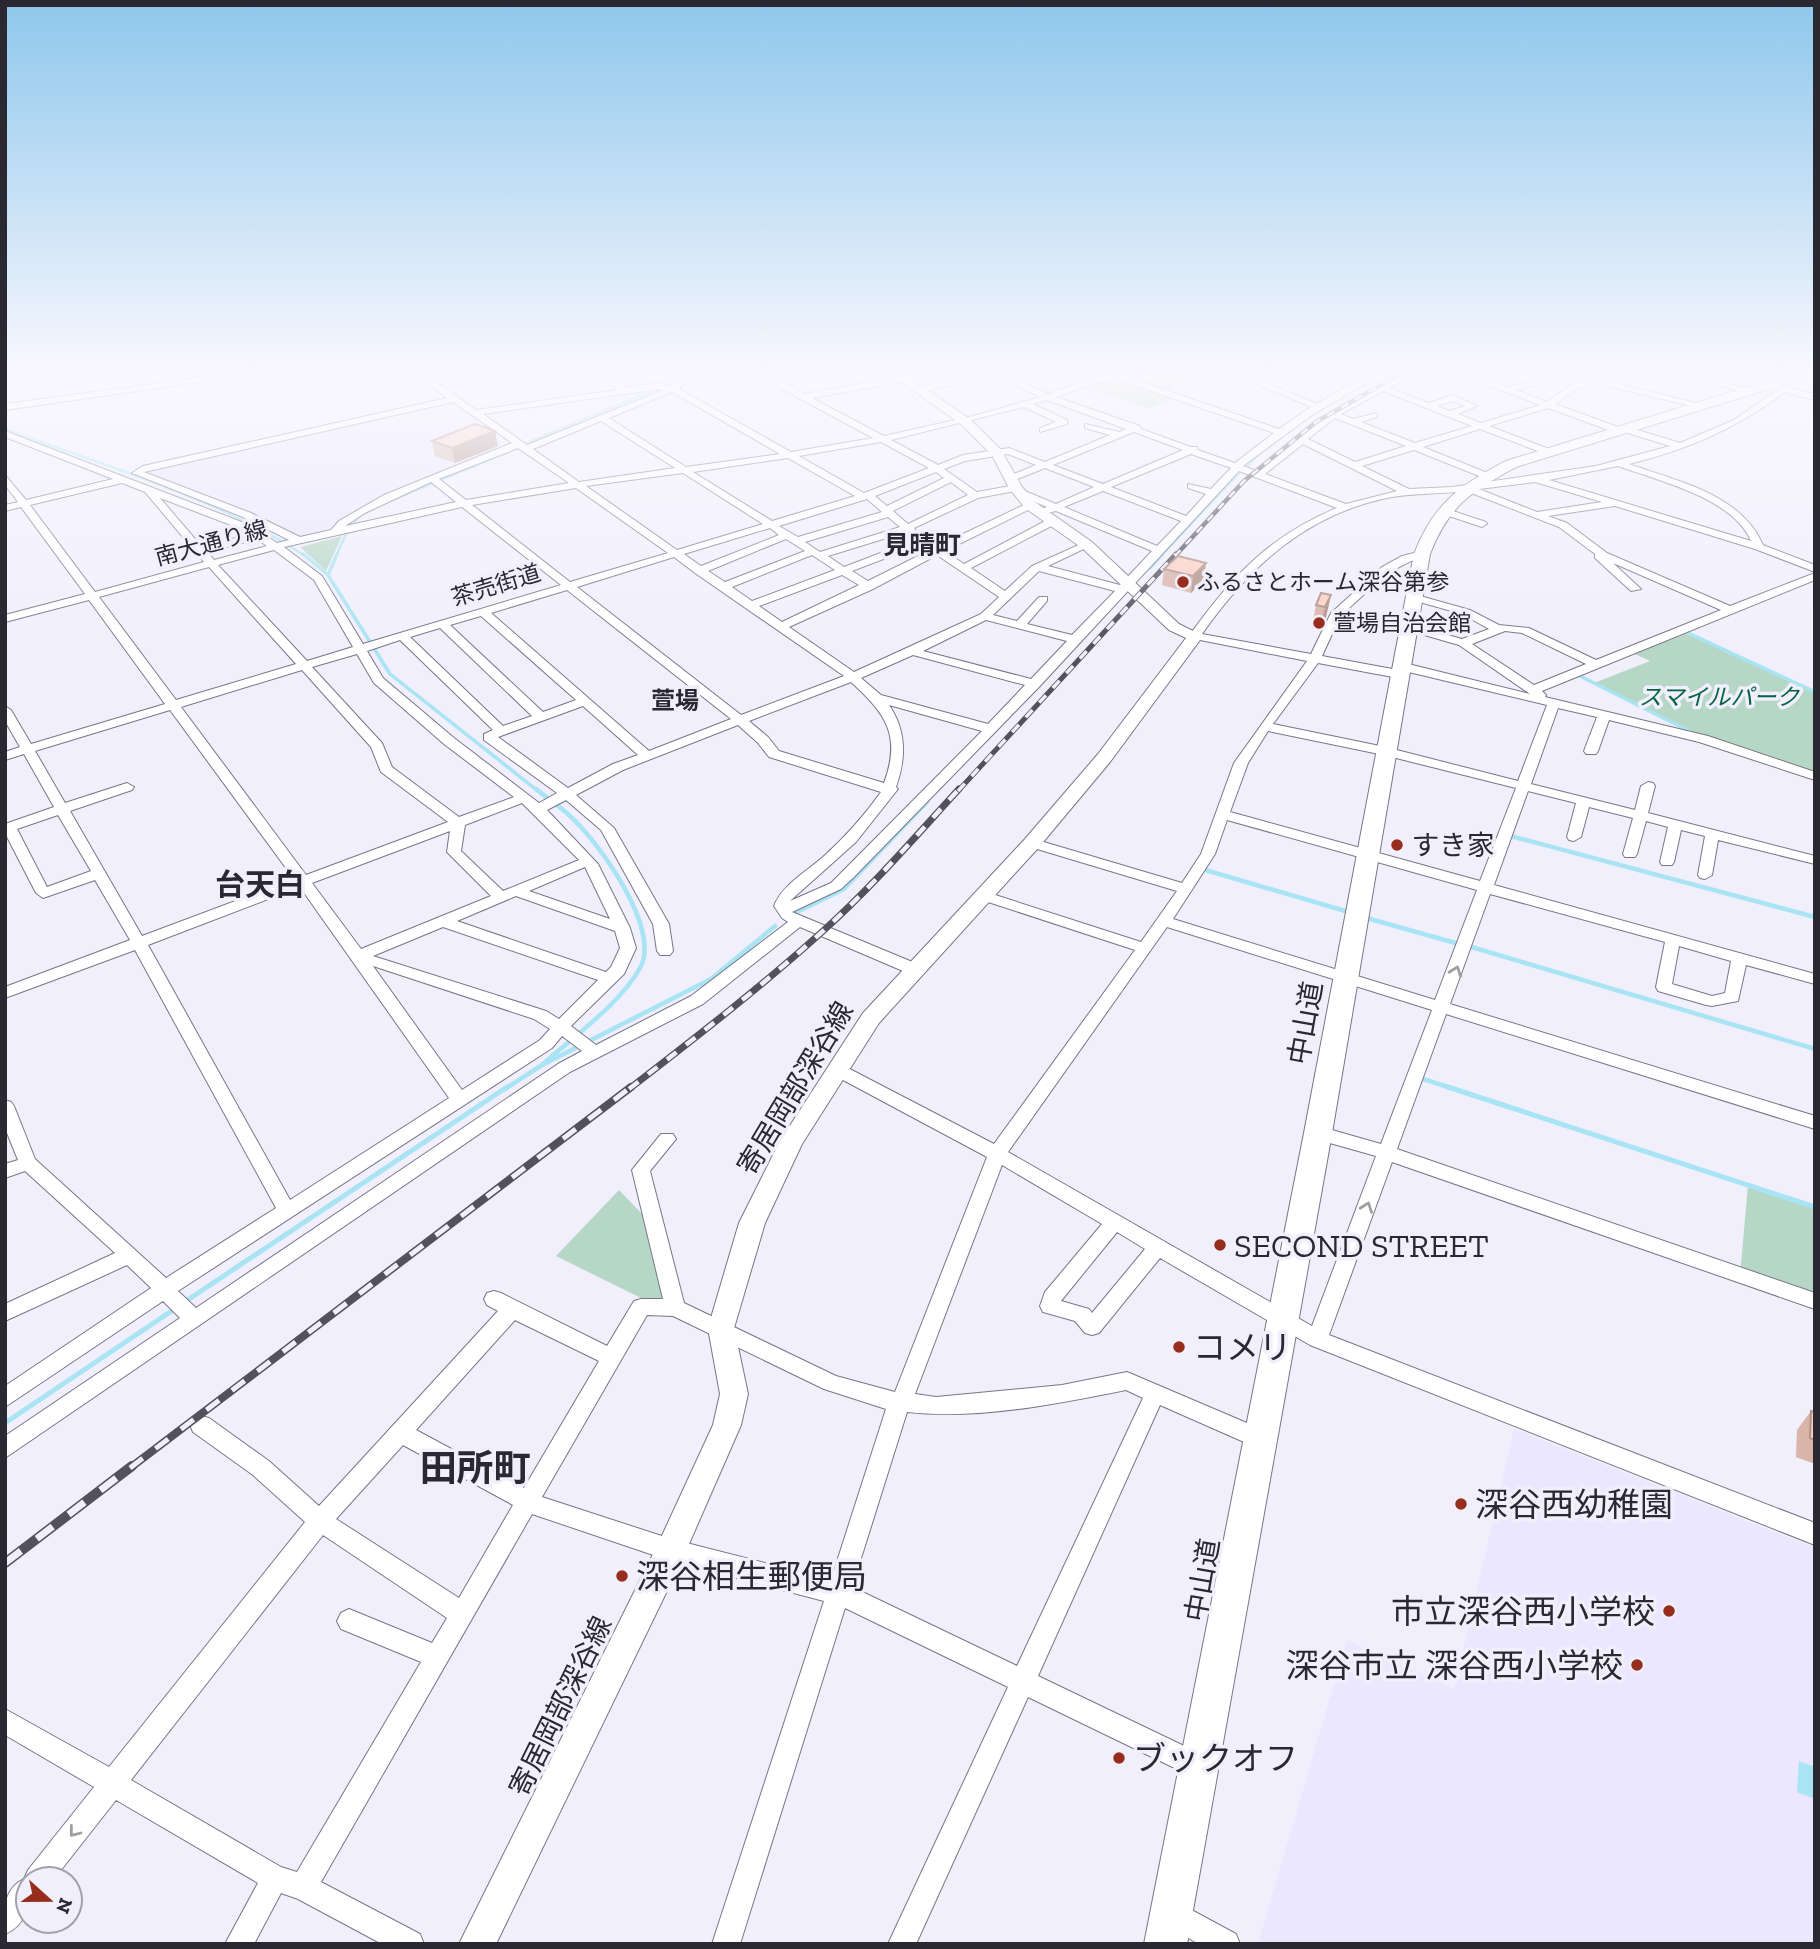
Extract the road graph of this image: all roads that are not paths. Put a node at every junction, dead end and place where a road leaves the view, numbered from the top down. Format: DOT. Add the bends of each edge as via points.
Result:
graph roads {
  1 [pos="81,461"];
  2 [pos="179,461"];
  3 [pos="483,461"];
  4 [pos="541,461"];
  5 [pos="671,461"];
  6 [pos="743,461"];
  7 [pos="798,461"];
  8 [pos="923,461"];
  9 [pos="962,461"];
  10 [pos="1001,461"];
  11 [pos="1036,461"];
  12 [pos="1052,461"];
  13 [pos="1166,461"];
  14 [pos="1225,461"];
  15 [pos="1244,461"];
  16 [pos="1275,461"];
  17 [pos="1345,461"];
  18 [pos="1371,461"];
  19 [pos="1439,461"];
  20 [pos="1524,461"];
  21 [pos="1624,461"];
  22 [pos="1617,463"];
  23 [pos="1044,464"];
  24 [pos="1238,466"];
  25 [pos="1355,466"];
  26 [pos="935,467"];
  27 [pos="684,469"];
  28 [pos="1260,474"];
  29 [pos="1532,477"];
  30 [pos="5,478"];
  31 [pos="433,479"];
  32 [pos="950,479"];
  33 [pos="123,480"];
  34 [pos="1477,482"];
  35 [pos="574,485"];
  36 [pos="155,486"];
  37 [pos="1015,486"];
  38 [pos="1191,486"];
  39 [pos="1103,487"];
  40 [pos="1408,492"];
  41 [pos="1213,493"];
  42 [pos="975,495"];
  43 [pos="865,496"];
  44 [pos="1616,503"];
  45 [pos="24,504"];
  46 [pos="464,504"];
  47 [pos="1059,506"];
  48 [pos="5,508"];
  49 [pos="1347,508"];
  50 [pos="1444,511"];
  51 [pos="888,512"];
  52 [pos="1041,513"];
  53 [pos="247,514"];
  54 [pos="1535,514"];
  55 [pos="1187,520"];
  56 [pos="230,521"];
  57 [pos="772,524"];
  58 [pos="1482,524"];
  59 [pos="907,528"];
  60 [pos="333,534"];
  61 [pos="259,535"];
  62 [pos="792,538"];
  63 [pos="722,539"];
  64 [pos="924,540"];
  65 [pos="299,541"];
  66 [pos="1087,545"];
  67 [pos="278,547"];
  68 [pos="1759,547"];
  69 [pos="936,550"];
  70 [pos="1159,550"];
  71 [pos="199,551"];
  72 [pos="748,551"];
  73 [pos="1598,551"];
  74 [pos="674,554"];
  75 [pos="814,554"];
  76 [pos="1422,554"];
  77 [pos="212,564"];
  78 [pos="1038,567"];
  79 [pos="964,568"];
  80 [pos="1815,569"];
  81 [pos="840,570"];
  82 [pos="699,571"];
  83 [pos="1815,576"];
  84 [pos="567,585"];
  85 [pos="723,587"];
  86 [pos="869,587"];
  87 [pos="1124,587"];
  88 [pos="1635,589"];
  89 [pos="1003,595"];
  90 [pos="91,596"];
  91 [pos="1413,597"];
  92 [pos="1043,599"];
  93 [pos="750,606"];
  94 [pos="482,611"];
  95 [pos="1732,611"];
  96 [pos="1335,615"];
  97 [pos="985,616"];
  98 [pos="5,619"];
  99 [pos="442,624"];
  100 [pos="1020,625"];
  101 [pos="780,626"];
  102 [pos="1408,627"];
  103 [pos="1498,629"];
  104 [pos="402,636"];
  105 [pos="1195,636"];
  106 [pos="1076,640"];
  107 [pos="1463,643"];
  108 [pos="360,648"];
  109 [pos="911,651"];
  110 [pos="1315,657"];
  111 [pos="302,665"];
  112 [pos="1596,665"];
  113 [pos="1399,670"];
  114 [pos="853,677"];
  115 [pos="1035,684"];
  116 [pos="1533,690"];
  117 [pos="876,698"];
  118 [pos="583,702"];
  119 [pos="1554,703"];
  120 [pos="172,704"];
  121 [pos="5,710"];
  122 [pos="1604,715"];
  123 [pos="540,716"];
  124 [pos="738,719"];
  125 [pos="1265,726"];
  126 [pos="991,729"];
  127 [pos="501,731"];
  128 [pos="27,749"];
  129 [pos="1385,751"];
  130 [pos="1591,751"];
  131 [pos="5,756"];
  132 [pos="647,756"];
  133 [pos="1815,776"];
  134 [pos="1523,786"];
  135 [pos="1648,786"];
  136 [pos="127,787"];
  137 [pos="891,789"];
  138 [pos="565,795"];
  139 [pos="524,797"];
  140 [pos="1583,802"];
  141 [pos="540,807"];
  142 [pos="63,808"];
  143 [pos="1221,814"];
  144 [pos="1641,817"];
  145 [pos="458,823"];
  146 [pos="1675,825"];
  147 [pos="1712,834"];
  148 [pos="1574,837"];
  149 [pos="1032,843"];
  150 [pos="1630,854"];
  151 [pos="1366,855"];
  152 [pos="1815,860"];
  153 [pos="588,861"];
  154 [pos="1667,862"];
  155 [pos="100,873"];
  156 [pos="1705,875"];
  157 [pos="304,882"];
  158 [pos="1184,888"];
  159 [pos="1486,888"];
  160 [pos="508,894"];
  161 [pos="984,896"];
  162 [pos="783,910"];
  163 [pos="442,921"];
  164 [pos="798,921"];
  165 [pos="1164,921"];
  166 [pos="622,928"];
  167 [pos="1673,940"];
  168 [pos="139,943"];
  169 [pos="1145,948"];
  170 [pos="665,951"];
  171 [pos="358,956"];
  172 [pos="1739,958"];
  173 [pos="916,970"];
  174 [pos="1345,977"];
  175 [pos="610,979"];
  176 [pos="1815,979"];
  177 [pos="5,993"];
  178 [pos="1442,1008"];
  179 [pos="579,1040"];
  180 [pos="836,1069"];
  181 [pos="460,1100"];
  182 [pos="5,1106"];
  183 [pos="1815,1123"];
  184 [pos="1318,1133"];
  185 [pos="667,1139"];
  186 [pos="1387,1153"];
  187 [pos="997,1154"];
  188 [pos="28,1163"];
  189 [pos="5,1171"];
  190 [pos="287,1212"];
  191 [pos="1115,1221"];
  192 [pos="1159,1246"];
  193 [pos="130,1255"];
  194 [pos="168,1292"];
  195 [pos="1815,1301"];
  196 [pos="675,1308"];
  197 [pos="5,1312"];
  198 [pos="192,1317"];
  199 [pos="1283,1319"];
  200 [pos="721,1328"];
  201 [pos="1317,1339"];
  202 [pos="612,1358"];
  203 [pos="1155,1394"];
  204 [pos="5,1398"];
  205 [pos="901,1402"];
  206 [pos="201,1425"];
  207 [pos="399,1432"];
  208 [pos="1260,1439"];
  209 [pos="5,1448"];
  210 [pos="528,1502"];
  211 [pos="320,1521"];
  212 [pos="1815,1534"];
  213 [pos="671,1550"];
  214 [pos="841,1594"];
  215 [pos="462,1614"];
  216 [pos="349,1621"];
  217 [pos="438,1657"];
  218 [pos="1026,1681"];
  219 [pos="5,1721"];
  220 [pos="1199,1767"];
  221 [pos="112,1784"];
  222 [pos="48,1865"];
  223 [pos="275,1878"];
  224 [pos="303,1887"];
  225 [pos="1171,1912"];
  226 [pos="239,1944"];
  227 [pos="410,1944"];
  228 [pos="477,1944"];
  229 [pos="726,1944"];
  230 [pos="902,1944"];
  231 [pos="1165,1944"];
  232 [pos="1226,1944"];
  1 -- 33 [label="street"];
  2 -- 36 [label="street" via="137,473"];
  3 -- 31 [label="street"];
  4 -- 35 [label="street"];
  5 -- 27 [label="street"];
  6 -- 27 [label="street, 南大通り線"];
  7 -- 43 [label="street"];
  8 -- 26 [label="street"];
  9 -- 26 [label="street, 茶売街道"];
  10 -- 37 [label="main road"];
  11 -- 23 [label="street"];
  12 -- 23 [label="street"];
  13 -- 39 [label="street"];
  14 -- 24 [label="street"];
  15 -- 24 [label="street"];
  16 -- 28 [label="street"];
  17 -- 25 [label="street"];
  18 -- 25 [label="street"];
  19 -- 34 [label="street"];
  20 -- 34 [label="highway, 中山道"];
  21 -- 22 [label="street"];
  22 -- 29 [label="street"];
  22 -- 68 [label="street" via="1719,503 1750,525"];
  23 -- 37 [label="street"];
  23 -- 39 [label="street"];
  24 -- 28 [label="street"];
  24 -- 41 [label="street"];
  25 -- 40 [label="street"];
  26 -- 32 [label="street"];
  26 -- 43 [label="street, 茶売街道"];
  27 -- 35 [label="street, 南大通り線"];
  27 -- 57 [label="street"];
  28 -- 49 [label="street"];
  29 -- 34 [label="street"];
  29 -- 44 [label="street"];
  30 -- 45 [label="street"];
  31 -- 46 [label="street"];
  31 -- 60 [label="street" via="368,505 337,525"];
  32 -- 42 [label="street"];
  32 -- 51 [label="street"];
  33 -- 36 [label="street"];
  33 -- 45 [label="street"];
  34 -- 40 [label="street"];
  34 -- 50 [label="highway, 中山道"];
  34 -- 54 [label="street"];
  35 -- 46 [label="street, 南大通り線"];
  35 -- 74 [label="street"];
  36 -- 53 [label="street"];
  36 -- 56 [label="street"];
  36 -- 71 [label="street"];
  37 -- 42 [label="street"];
  37 -- 47 [label="street"];
  37 -- 52 [label="main road"];
  38 -- 41 [label="street"];
  39 -- 47 [label="street"];
  39 -- 55 [label="street"];
  40 -- 49 [label="street"];
  41 -- 55 [label="street"];
  42 -- 59 [label="street"];
  43 -- 51 [label="street"];
  43 -- 57 [label="street, 茶売街道"];
  44 -- 54 [label="street"];
  44 -- 68 [label="street"];
  45 -- 48 [label="street"];
  45 -- 90 [label="street"];
  46 -- 60 [label="street, 南大通り線"];
  46 -- 84 [label="street"];
  47 -- 52 [label="street"];
  47 -- 70 [label="street"];
  49 -- 105 [label="street" via="1276,545 1227,590"];
  50 -- 58 [label="street"];
  50 -- 76 [label="highway, 中山道"];
  51 -- 59 [label="street"];
  51 -- 62 [label="street"];
  52 -- 66 [label="main road"];
  52 -- 69 [label="street"];
  52 -- 79 [label="street"];
  53 -- 56 [label="street"];
  53 -- 65 [label="street"];
  54 -- 73 [label="street" via="1563,525"];
  55 -- 70 [label="street"];
  56 -- 61 [label="street"];
  57 -- 62 [label="street"];
  57 -- 63 [label="street, 茶売街道"];
  59 -- 64 [label="street"];
  59 -- 75 [label="street"];
  60 -- 65 [label="street, 南大通り線"];
  61 -- 67 [label="street"];
  61 -- 71 [label="street"];
  62 -- 72 [label="street"];
  62 -- 75 [label="street"];
  63 -- 72 [label="street"];
  63 -- 74 [label="street, 茶売街道"];
  64 -- 69 [label="street"];
  64 -- 81 [label="street"];
  65 -- 67 [label="street, 南大通り線"];
  66 -- 78 [label="street"];
  66 -- 87 [label="main road"];
  67 -- 77 [label="street, 南大通り線"];
  67 -- 108 [label="street" via="318,578"];
  68 -- 80 [label="street"];
  69 -- 79 [label="street"];
  69 -- 86 [label="street"];
  70 -- 87 [label="street"];
  71 -- 77 [label="street"];
  72 -- 82 [label="street"];
  73 -- 88 [label="street" via="1607,566"];
  73 -- 95 [label="street"];
  74 -- 82 [label="street"];
  74 -- 84 [label="street, 茶売街道"];
  75 -- 81 [label="street"];
  75 -- 85 [label="street"];
  76 -- 91 [label="highway, 中山道"];
  76 -- 96 [label="street" via="1386,569"];
  77 -- 90 [label="street, 南大通り線"];
  77 -- 111 [label="street"];
  78 -- 87 [label="street"];
  78 -- 89 [label="street"];
  79 -- 89 [label="street"];
  81 -- 86 [label="street"];
  81 -- 93 [label="street"];
  82 -- 85 [label="street"];
  83 -- 95 [label="street"];
  84 -- 94 [label="street, 茶売街道"];
  84 -- 124 [label="street"];
  85 -- 93 [label="street"];
  86 -- 101 [label="street"];
  87 -- 105 [label="main road" via="1174,627"];
  87 -- 106 [label="street"];
  89 -- 97 [label="street"];
  90 -- 98 [label="street, 南大通り線"];
  90 -- 120 [label="street"];
  91 -- 102 [label="highway, 中山道"];
  91 -- 103 [label="street" via="1466,612"];
  92 -- 100 [label="street"];
  93 -- 101 [label="street"];
  94 -- 99 [label="street, 茶売街道"];
  94 -- 118 [label="street"];
  95 -- 112 [label="street"];
  96 -- 102 [label="street"];
  96 -- 110 [label="street"];
  97 -- 100 [label="street"];
  97 -- 109 [label="street"];
  99 -- 104 [label="street, 茶売街道"];
  99 -- 123 [label="street"];
  100 -- 106 [label="street"];
  101 -- 114 [label="street"];
  102 -- 107 [label="street"];
  102 -- 113 [label="highway, 中山道"];
  103 -- 107 [label="street"];
  103 -- 112 [label="street" via="1525,629"];
  104 -- 108 [label="street, 茶売街道"];
  104 -- 127 [label="street"];
  105 -- 110 [label="street"];
  105 -- 149 [label="main road, 寄居岡部深谷線" via="1104,758"];
  106 -- 115 [label="street"];
  107 -- 116 [label="street"];
  108 -- 111 [label="street, 茶売街道"];
  108 -- 139 [label="street" via="378,680"];
  109 -- 114 [label="street"];
  109 -- 115 [label="street"];
  110 -- 113 [label="street"];
  110 -- 125 [label="street"];
  111 -- 120 [label="street, 茶売街道"];
  111 -- 145 [label="street" via="377,746 386,769"];
  112 -- 116 [label="street"];
  113 -- 119 [label="street"];
  113 -- 129 [label="highway, 中山道"];
  114 -- 117 [label="street"];
  114 -- 124 [label="street"];
  115 -- 126 [label="street"];
  116 -- 119 [label="street"];
  117 -- 126 [label="street"];
  117 -- 137 [label="street" via="887,712 898,750"];
  118 -- 123 [label="street"];
  118 -- 132 [label="street"];
  119 -- 122 [label="street"];
  119 -- 134 [label="street"];
  120 -- 128 [label="street, 茶売街道"];
  120 -- 157 [label="street"];
  121 -- 128 [label="street"];
  122 -- 130 [label="street"];
  122 -- 133 [label="street" via="1703,739"];
  123 -- 127 [label="street"];
  124 -- 132 [label="street"];
  124 -- 137 [label="street" via="774,754"];
  125 -- 129 [label="street"];
  125 -- 143 [label="street" via="1241,763"];
  126 -- 162 [label="street" via="836,886"];
  127 -- 138 [label="street" via="489,737"];
  128 -- 131 [label="street, 茶売街道"];
  128 -- 142 [label="street"];
  129 -- 134 [label="street"];
  129 -- 151 [label="highway, 中山道"];
  132 -- 138 [label="street"];
  134 -- 140 [label="street"];
  134 -- 159 [label="street"];
  135 -- 144 [label="street"];
  136 -- 142 [label="street"];
  137 -- 162 [label="street" via="873,816 785,896"];
  138 -- 141 [label="street"];
  138 -- 170 [label="street" via="607,828 661,924"];
  139 -- 141 [label="street"];
  139 -- 145 [label="street"];
  140 -- 144 [label="street"];
  140 -- 148 [label="street"];
  141 -- 153 [label="street"];
  142 -- 155 [label="street"];
  142 -- 155 [label="street" via="9,827 43,893"];
  143 -- 151 [label="street"];
  143 -- 158 [label="street" via="1208,854"];
  144 -- 146 [label="street"];
  144 -- 150 [label="street"];
  145 -- 157 [label="street"];
  145 -- 160 [label="street" via="454,852"];
  146 -- 147 [label="street"];
  146 -- 154 [label="street"];
  147 -- 152 [label="street"];
  147 -- 156 [label="street"];
  149 -- 158 [label="street"];
  149 -- 161 [label="main road, 寄居岡部深谷線"];
  151 -- 159 [label="street"];
  151 -- 174 [label="highway, 中山道"];
  153 -- 160 [label="street"];
  153 -- 166 [label="street"];
  155 -- 168 [label="street"];
  157 -- 168 [label="street"];
  157 -- 171 [label="street"];
  158 -- 165 [label="street"];
  159 -- 167 [label="street"];
  178 -- 159 [label="street, one-way"];
  160 -- 163 [label="street"];
  160 -- 166 [label="street"];
  161 -- 169 [label="street"];
  161 -- 173 [label="main road, 寄居岡部深谷線"];
  162 -- 164 [label="street"];
  163 -- 171 [label="street"];
  163 -- 175 [label="street"];
  164 -- 173 [label="street"];
  164 -- 179 [label="street" via="685,1008"];
  165 -- 169 [label="street"];
  165 -- 174 [label="street"];
  166 -- 175 [label="street" via="628,948"];
  167 -- 172 [label="street"];
  167 -- 172 [label="street" via="1664,987 1712,1001 1732,997"];
  168 -- 177 [label="street"];
  168 -- 190 [label="street"];
  169 -- 187 [label="street"];
  171 -- 179 [label="street" via="498,999 540,1015"];
  171 -- 181 [label="street"];
  172 -- 176 [label="street"];
  173 -- 180 [label="main road, 寄居岡部深谷線" via="871,1018"];
  174 -- 178 [label="street"];
  174 -- 184 [label="highway, 中山道"];
  175 -- 179 [label="street" via="576,1010"];
  178 -- 183 [label="street"];
  178 -- 186 [label="street"];
  179 -- 181 [label="street" via="546,1044"];
  179 -- 198 [label="street" via="564,1068"];
  180 -- 187 [label="street"];
  180 -- 200 [label="main road, 寄居岡部深谷線" via="792,1141 752,1223"];
  181 -- 190 [label="street"];
  182 -- 188 [label="street"];
  184 -- 186 [label="street"];
  184 -- 199 [label="highway, 中山道"];
  185 -- 196 [label="street" via="642,1170"];
  186 -- 195 [label="street"];
  201 -- 186 [label="street, one-way"];
  187 -- 191 [label="street"];
  187 -- 205 [label="street"];
  188 -- 189 [label="street"];
  188 -- 193 [label="street"];
  190 -- 194 [label="street"];
  191 -- 192 [label="street"];
  191 -- 192 [label="street" via="1052,1297 1050,1306 1082,1315 1092,1327"];
  192 -- 199 [label="street"];
  193 -- 194 [label="street"];
  193 -- 197 [label="street"];
  194 -- 198 [label="street"];
  194 -- 204 [label="street"];
  196 -- 200 [label="street"];
  196 -- 202 [label="street" via="641,1307"];
  198 -- 209 [label="street"];
  199 -- 201 [label="street"];
  199 -- 208 [label="highway, 中山道"];
  200 -- 205 [label="street" via="831,1383"];
  200 -- 213 [label="main road, 寄居岡部深谷線" via="734,1394 732,1405"];
  201 -- 212 [label="street"];
  202 -- 207 [label="street" via="503,1304"];
  202 -- 210 [label="street"];
  203 -- 205 [label="street" via="1127,1381 1062,1394 973,1403 936,1406"];
  203 -- 208 [label="street"];
  203 -- 218 [label="street"];
  205 -- 214 [label="street"];
  206 -- 211 [label="street" via="261,1468"];
  207 -- 210 [label="street"];
  207 -- 211 [label="street"];
  208 -- 220 [label="highway, 中山道"];
  210 -- 213 [label="street"];
  210 -- 215 [label="street"];
  211 -- 215 [label="street"];
  211 -- 221 [label="street"];
  213 -- 214 [label="street"];
  213 -- 228 [label="main road, 寄居岡部深谷線"];
  214 -- 218 [label="street"];
  214 -- 229 [label="street" via="786,1746"];
  215 -- 217 [label="street"];
  216 -- 217 [label="street"];
  217 -- 224 [label="street"];
  218 -- 220 [label="street"];
  218 -- 230 [label="street"];
  219 -- 221 [label="street"];
  220 -- 225 [label="highway, 中山道"];
  221 -- 222 [label="street, one-way"];
  221 -- 223 [label="street"];
  223 -- 224 [label="street"];
  223 -- 226 [label="street"];
  224 -- 227 [label="street"];
  225 -- 231 [label="highway, 中山道"];
  225 -- 232 [label="street"];
}
